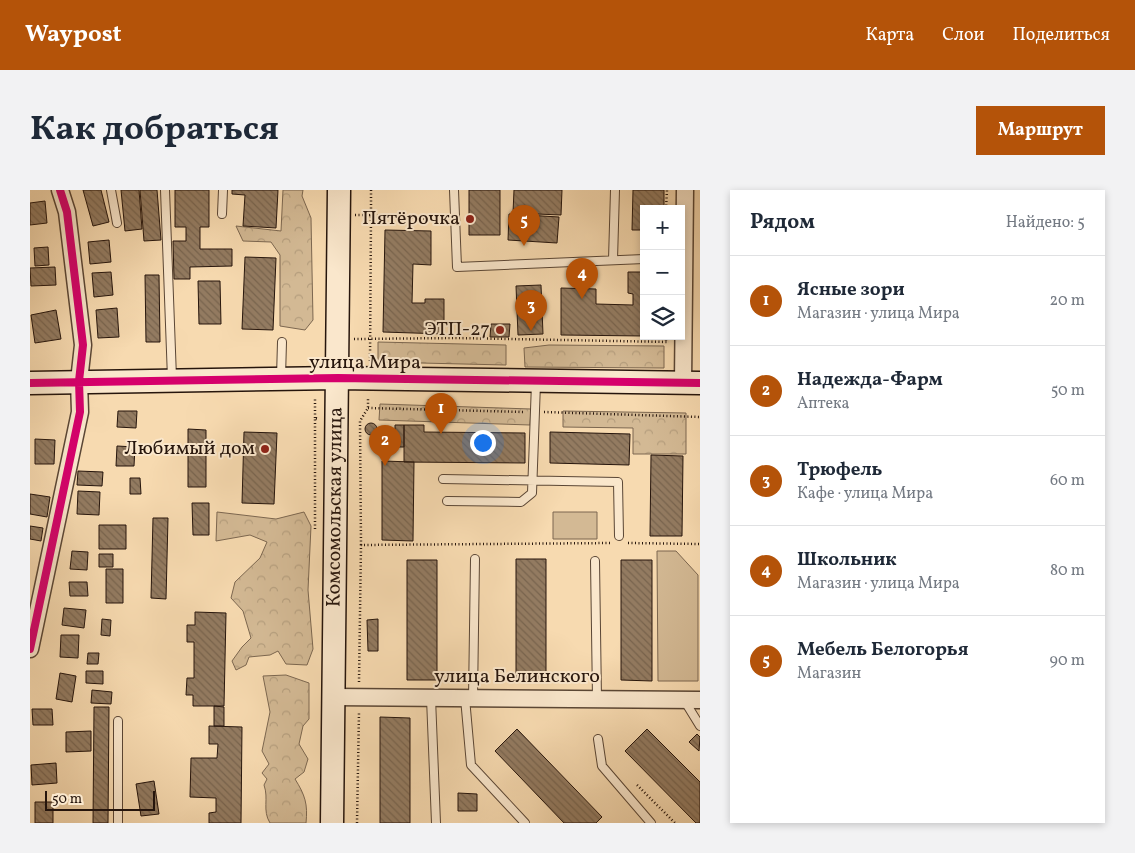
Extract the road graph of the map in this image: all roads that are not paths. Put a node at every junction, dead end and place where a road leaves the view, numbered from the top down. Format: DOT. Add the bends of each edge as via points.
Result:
graph roads {
  1 [pos="60,190"];
  2 [pos="111,190"];
  3 [pos="165,190"];
  4 [pos="223,190"];
  5 [pos="339,190"];
  6 [pos="454,190"];
  7 [pos="615,190"];
  8 [pos="685,190"];
  9 [pos="222,214"];
  10 [pos="118,223"];
  11 [pos="683,250"];
  12 [pos="640,259"];
  13 [pos="614,260"];
  14 [pos="683,295"];
  15 [pos="282,342"];
  16 [pos="338,378"];
  17 [pos="281,379"];
  18 [pos="172,380"];
  19 [pos="79,381"];
  20 [pos="536,381"];
  21 [pos="30,382"];
  22 [pos="691,383"];
  23 [pos="443,479"];
  24 [pos="532,480"];
  25 [pos="447,501"];
  26 [pos="619,536"];
  27 [pos="474,559"];
  28 [pos="595,560"];
  29 [pos="30,648"];
  30 [pos="334,697"];
  31 [pos="431,698"];
  32 [pos="469,698"];
  33 [pos="597,699"];
  34 [pos="684,700"];
  35 [pos="700,700"];
  36 [pos="118,721"];
  37 [pos="700,726"];
  38 [pos="598,740"];
  39 [pos="118,823"];
  40 [pos="332,823"];
  41 [pos="436,823"];
  42 [pos="525,823"];
  43 [pos="651,823"];
  1 -- 19 [label="street" via="66,212 82,345"];
  2 -- 10 [label="lane"];
  3 -- 18 [label="lane"];
  4 -- 9 [label="lane"];
  5 -- 16 [label="street, Комсомольская улица"];
  6 -- 13 [label="lane" via="457,266"];
  7 -- 13 [label="lane"];
  8 -- 11 [label="street"];
  12 -- 13 [label="lane"];
  14 -- 22 [label="street" via="683,344"];
  15 -- 17 [label="lane"];
  16 -- 17 [label="street, улица Мира"];
  16 -- 20 [label="street, улица Мира"];
  16 -- 30 [label="street, Комсомольская улица"];
  17 -- 18 [label="street, улица Мира"];
  18 -- 19 [label="street, улица Мира"];
  19 -- 21 [label="street, улица Мира"];
  19 -- 29 [label="street" via="80,412"];
  20 -- 22 [label="street, улица Мира"];
  20 -- 24 [label="lane"];
  23 -- 24 [label="lane"];
  24 -- 25 [label="lane" via="532,493 521,502"];
  24 -- 26 [label="lane" via="618,482"];
  27 -- 32 [label="lane"];
  28 -- 33 [label="lane"];
  30 -- 31 [label="street, улица Белинского"];
  30 -- 40 [label="street, Комсомольская улица"];
  31 -- 32 [label="street, улица Белинского"];
  31 -- 41 [label="lane"];
  32 -- 33 [label="street, улица Белинского"];
  32 -- 42 [label="lane" via="471,765"];
  33 -- 34 [label="street, улица Белинского"];
  34 -- 35 [label="street, улица Белинского"];
  34 -- 37 [label="lane"];
  36 -- 39 [label="lane"];
  38 -- 43 [label="lane" via="602,766"];
}
